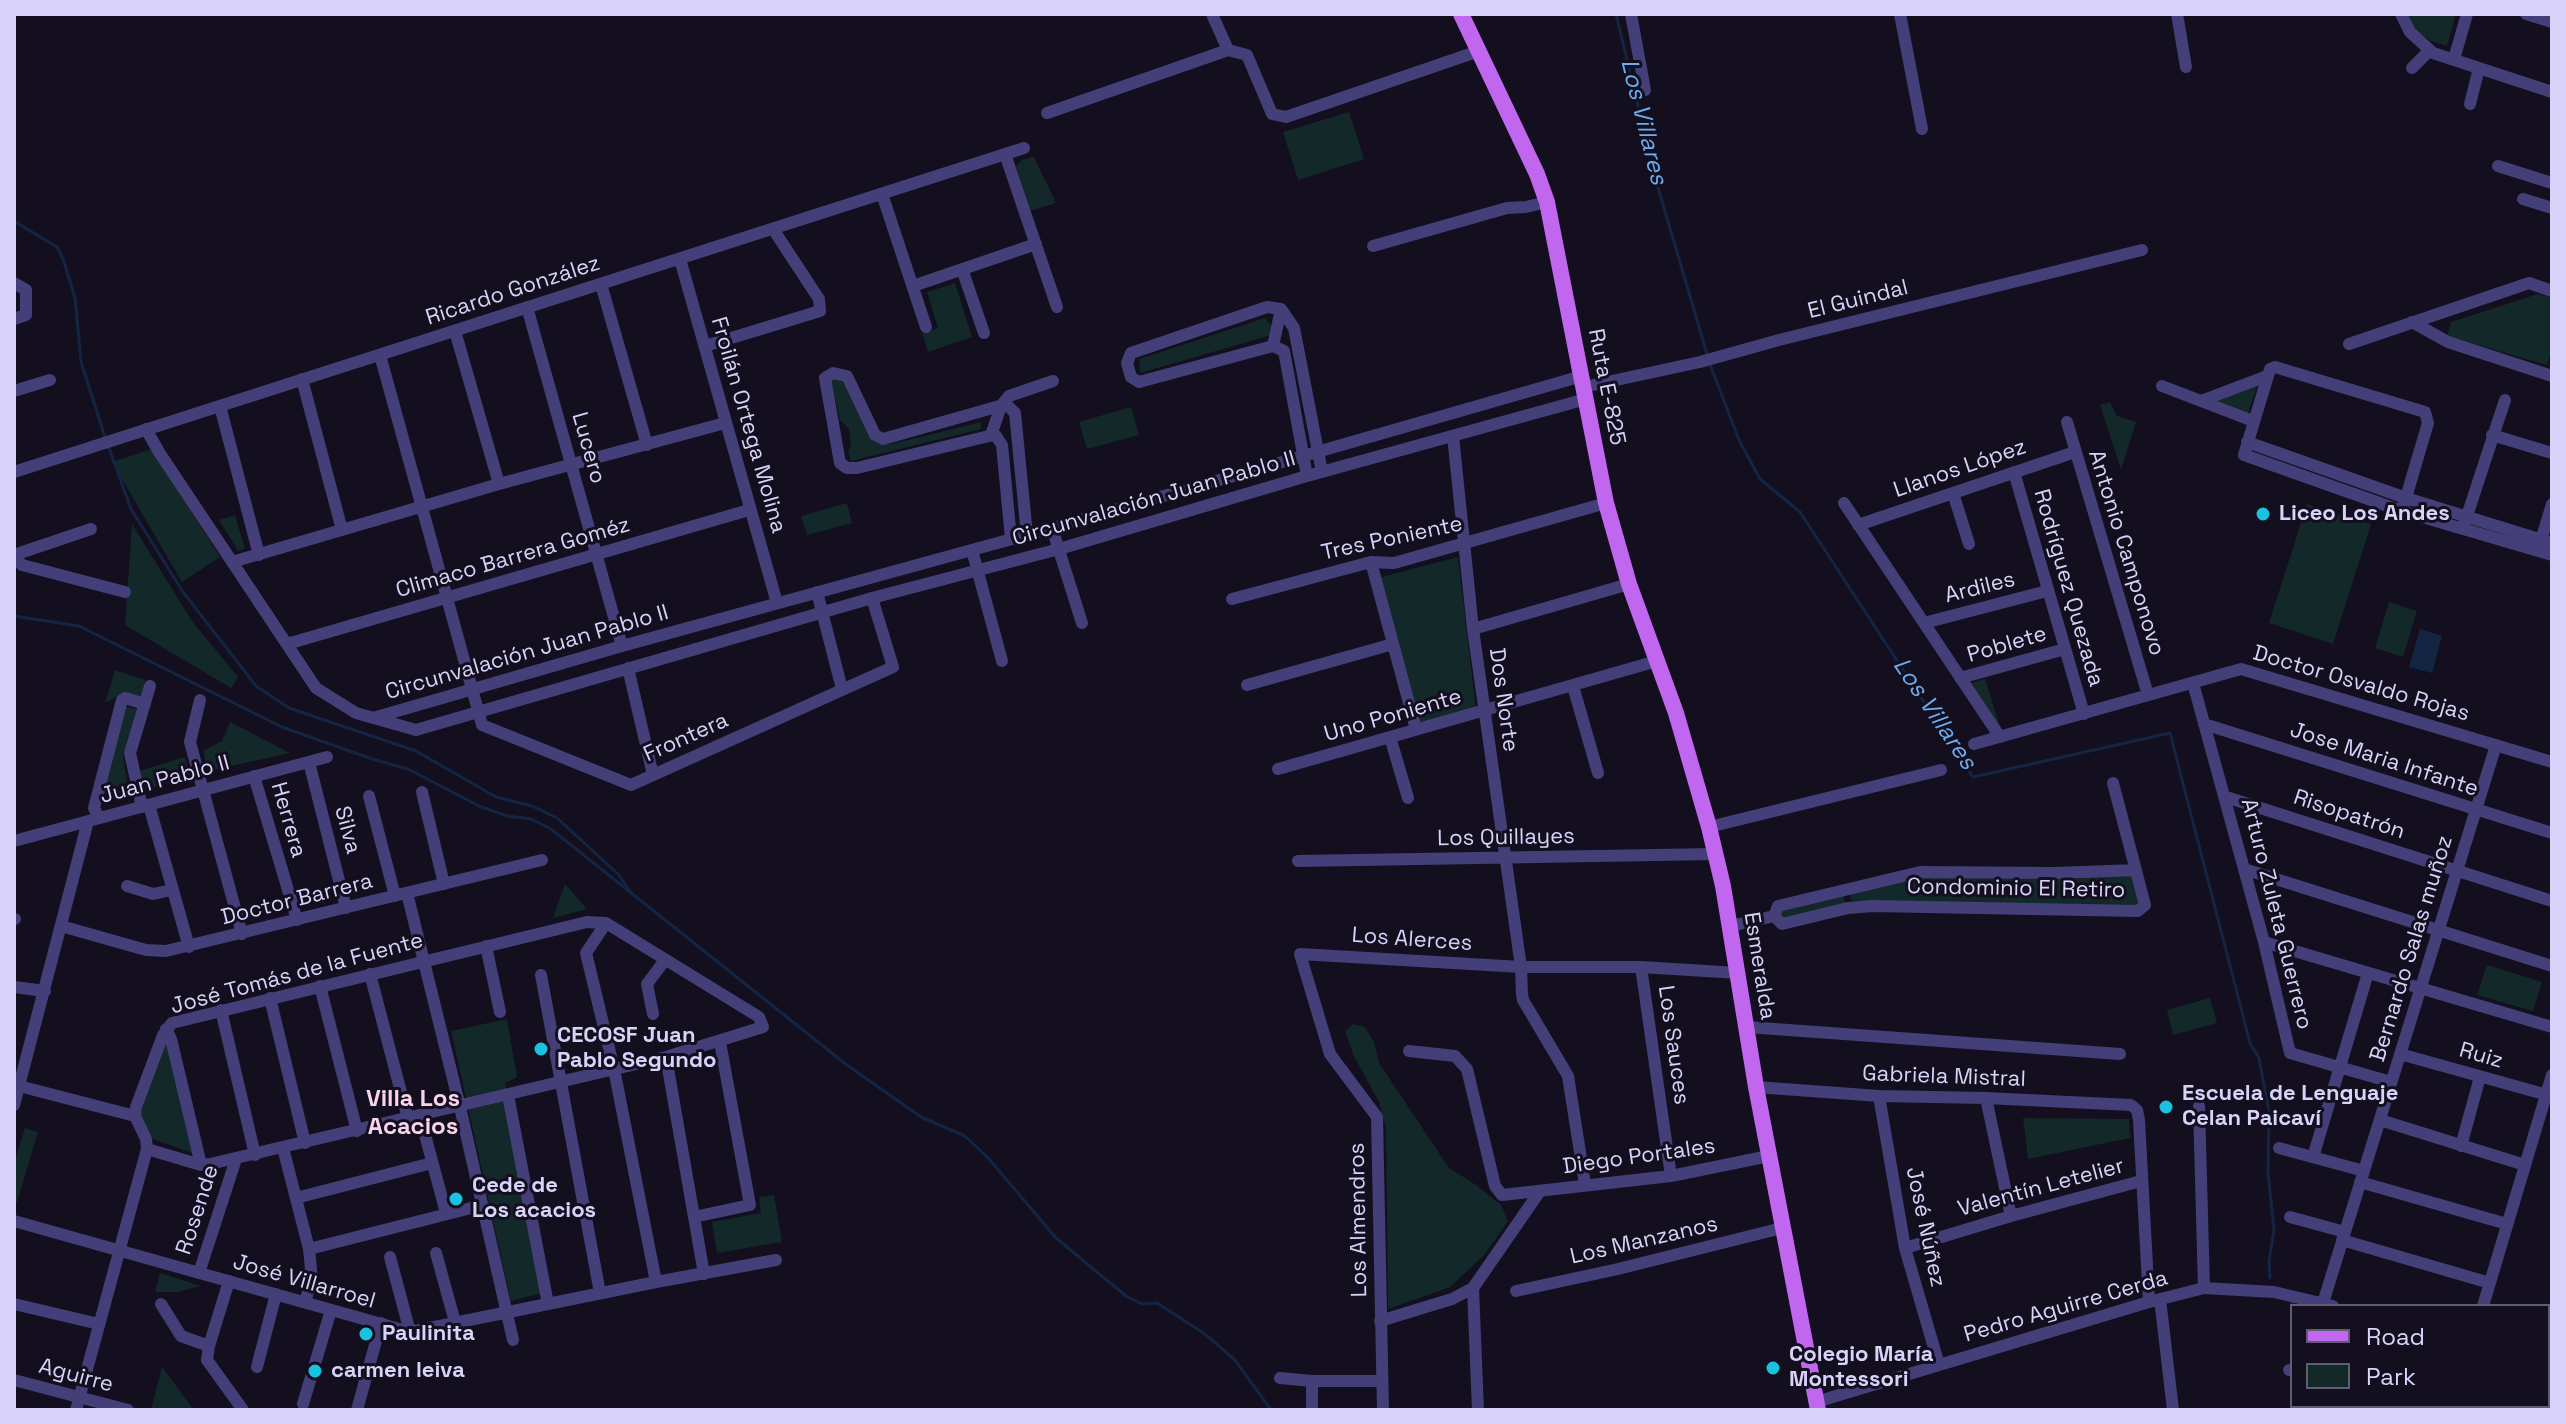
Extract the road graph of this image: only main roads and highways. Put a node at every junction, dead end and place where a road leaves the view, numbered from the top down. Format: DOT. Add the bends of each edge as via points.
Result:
graph roads {
  1 [pos="1461,14"];
  2 [pos="1615,539"];
  3 [pos="1817,1406"];
  1 -- 2 [label="main road, Ruta E-825" via="1547,202"];
  2 -- 3 [label="main road, Esmeralda" via="1676,713 1709,827"];
}
